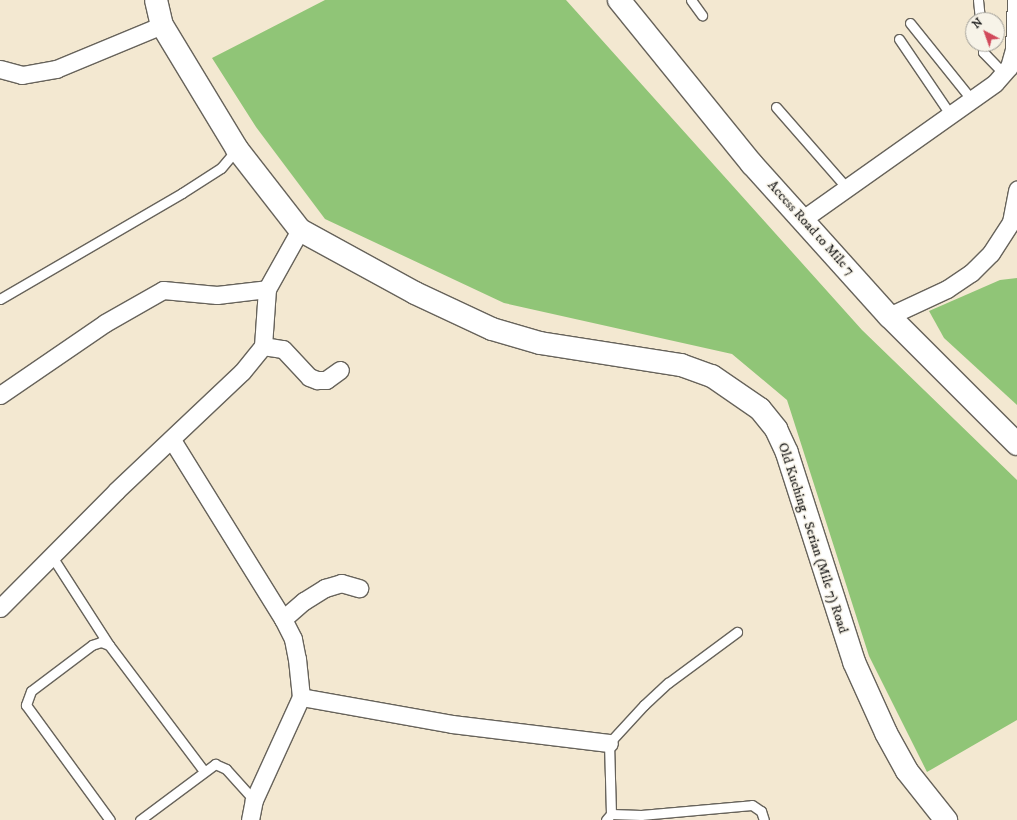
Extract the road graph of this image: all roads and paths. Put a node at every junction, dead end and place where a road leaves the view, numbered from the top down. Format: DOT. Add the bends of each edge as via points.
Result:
graph roads {
  1 [pos="156,0"];
  2 [pos="691,0"];
  3 [pos="978,0"];
  4 [pos="1016,0"];
  5 [pos="626,2"];
  6 [pos="979,12"];
  7 [pos="702,15"];
  8 [pos="910,23"];
  9 [pos="162,25"];
  10 [pos="899,39"];
  11 [pos="983,52"];
  12 [pos="0,69"];
  13 [pos="1003,73"];
  14 [pos="972,100"];
  15 [pos="776,107"];
  16 [pos="950,114"];
  17 [pos="237,149"];
  18 [pos="848,188"];
  19 [pos="1017,190"];
  20 [pos="803,219"];
  21 [pos="300,230"];
  22 [pos="267,289"];
  23 [pos="0,299"];
  24 [pos="889,316"];
  25 [pos="263,346"];
  26 [pos="340,370"];
  27 [pos="0,395"];
  28 [pos="172,440"];
  29 [pos="1017,444"];
  30 [pos="51,555"];
  31 [pos="359,588"];
  32 [pos="3,597"];
  33 [pos="283,619"];
  34 [pos="737,632"];
  35 [pos="109,645"];
  36 [pos="301,697"];
  37 [pos="609,743"];
  38 [pos="204,771"];
  39 [pos="254,800"];
  40 [pos="609,817"];
  41 [pos="110,820"];
  42 [pos="140,820"];
  43 [pos="250,820"];
  44 [pos="764,820"];
  45 [pos="946,820"];
  1 -- 9 [label="street, Old Kuching - Serian (Mile 7) Road"];
  2 -- 7 [label="lane"];
  3 -- 6 [label="lane"];
  4 -- 13 [label="street" via="1014,50 1009,67"];
  5 -- 20 [label="street, Access Road to Mile 7" via="752,164"];
  8 -- 14 [label="lane"];
  9 -- 12 [label="street" via="56,69 22,75"];
  9 -- 17 [label="street, Old Kuching - Serian (Mile 7) Road"];
  10 -- 16 [label="lane"];
  11 -- 13 [label="lane"];
  13 -- 14 [label="street" via="995,83"];
  14 -- 16 [label="street"];
  15 -- 18 [label="lane"];
  16 -- 18 [label="street"];
  17 -- 21 [label="street, Old Kuching - Serian (Mile 7) Road"];
  17 -- 23 [label="lane" via="220,168 182,193"];
  18 -- 20 [label="street"];
  19 -- 24 [label="street" via="1007,228 991,253 971,273 947,289"];
  20 -- 24 [label="street, Access Road to Mile 7"];
  21 -- 22 [label="street"];
  21 -- 45 [label="street, Old Kuching - Serian (Mile 7) Road" via="415,293 492,329 540,343 681,365 712,376 760,409 776,429 787,453 857,669 886,733 907,771"];
  22 -- 25 [label="street"];
  22 -- 27 [label="street" via="217,295 163,290 105,323"];
  24 -- 29 [label="street, Access Road to Mile 7"];
  25 -- 26 [label="street" via="283,349 309,377 317,380 326,380"];
  25 -- 28 [label="street" via="242,372"];
  28 -- 30 [label="street"];
  28 -- 33 [label="street"];
  30 -- 32 [label="street"];
  30 -- 35 [label="lane"];
  31 -- 33 [label="street" via="341,583 325,588 304,600"];
  33 -- 36 [label="street" via="298,659"];
  34 -- 37 [label="lane" via="668,683"];
  35 -- 38 [label="lane"];
  35 -- 41 [label="lane" via="101,642 92,645 31,691 26,705"];
  36 -- 37 [label="street" via="452,724"];
  36 -- 39 [label="street"];
  37 -- 40 [label="lane"];
  38 -- 39 [label="lane" via="215,764 226,769"];
  38 -- 42 [label="lane"];
  39 -- 43 [label="street"];
  40 -- 44 [label="lane" via="752,805 760,811"];
}
